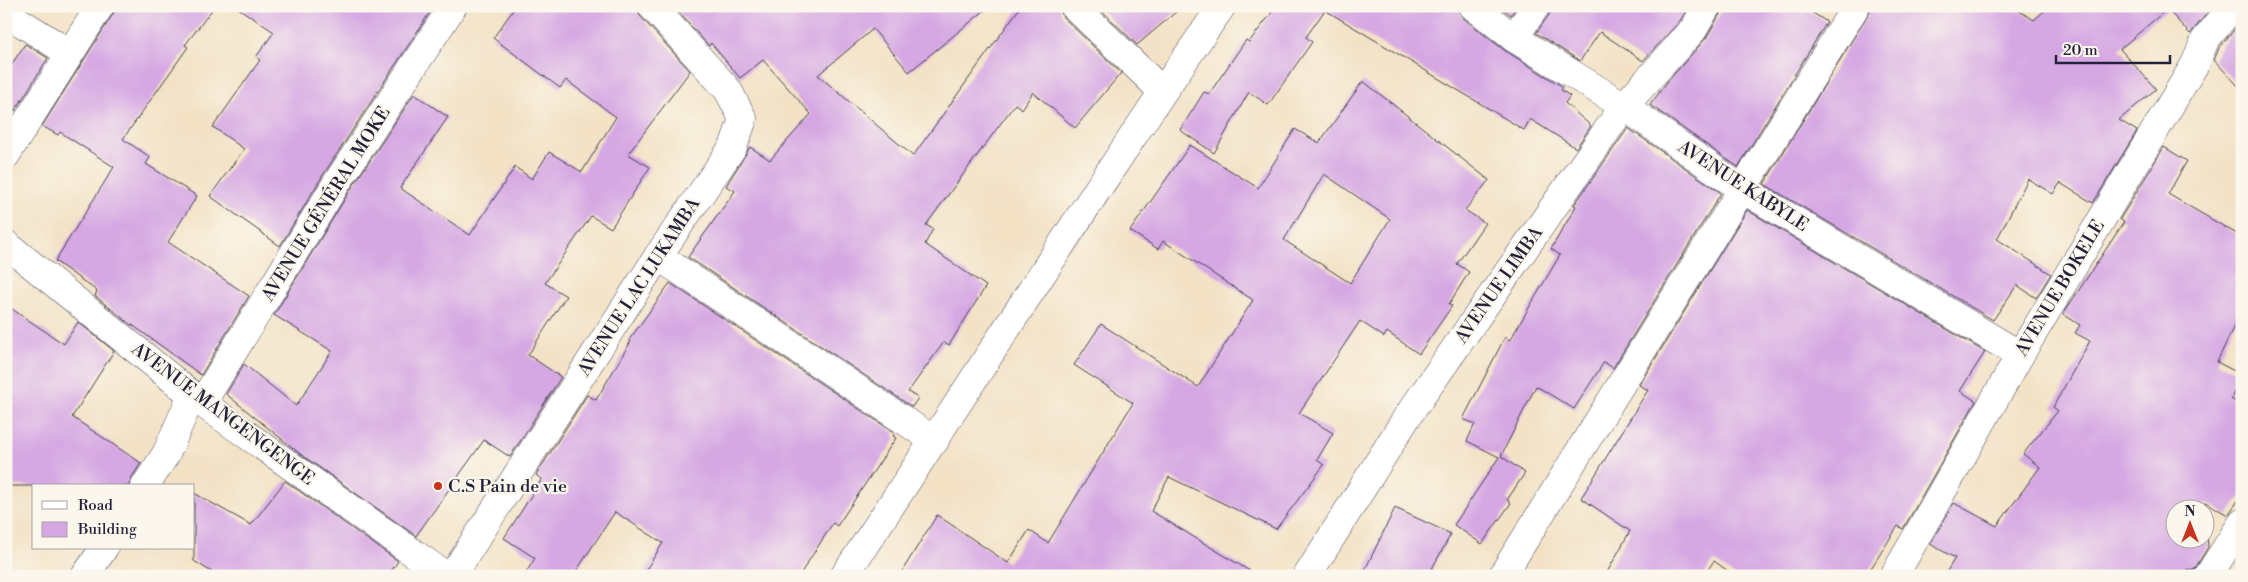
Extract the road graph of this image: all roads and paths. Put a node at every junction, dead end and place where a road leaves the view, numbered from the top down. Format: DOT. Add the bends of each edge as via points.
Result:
graph roads {
  1 [pos="100,6"];
  2 [pos="453,6"];
  3 [pos="652,6"];
  4 [pos="1074,6"];
  5 [pos="1222,6"];
  6 [pos="1473,6"];
  7 [pos="1536,6"];
  8 [pos="1707,6"];
  9 [pos="1856,6"];
  10 [pos="2233,6"];
  11 [pos="6,13"];
  12 [pos="1514,38"];
  13 [pos="68,53"];
  14 [pos="1162,91"];
  15 [pos="1624,106"];
  16 [pos="6,154"];
  17 [pos="1742,189"];
  18 [pos="6,244"];
  19 [pos="658,256"];
  20 [pos="2020,355"];
  21 [pos="197,399"];
  22 [pos="935,441"];
  23 [pos="146,484"];
  24 [pos="2242,523"];
  25 [pos="103,550"];
  26 [pos="85,576"];
  27 [pos="446,576"];
  28 [pos="452,576"];
  29 [pos="844,576"];
  30 [pos="1307,576"];
  31 [pos="1502,576"];
  32 [pos="1894,576"];
  33 [pos="2208,576"];
  1 -- 13 [label="street"];
  2 -- 21 [label="street, AVENUE GÉNÉRAL MOKE"];
  3 -- 19 [label="street, AVENUE LAC LUKAMBA" via="728,90 743,118 733,147"];
  4 -- 14 [label="street"];
  5 -- 14 [label="street"];
  6 -- 12 [label="street, AVENUE KABYLE"];
  7 -- 12 [label="street"];
  8 -- 15 [label="street, AVENUE LIMBA" via="1693,30"];
  9 -- 17 [label="street"];
  10 -- 20 [label="street, AVENUE BOKELE" via="2205,40 2196,64"];
  11 -- 13 [label="street"];
  12 -- 15 [label="street, AVENUE KABYLE"];
  13 -- 16 [label="street"];
  14 -- 22 [label="street"];
  15 -- 17 [label="street, AVENUE KABYLE"];
  15 -- 30 [label="street, AVENUE LIMBA" via="1408,417"];
  17 -- 20 [label="street, AVENUE KABYLE"];
  17 -- 31 [label="street"];
  18 -- 21 [label="street, AVENUE MANGENGENGE"];
  19 -- 22 [label="street"];
  19 -- 28 [label="street, AVENUE LAC LUKAMBA"];
  20 -- 32 [label="street, AVENUE BOKELE"];
  21 -- 23 [label="street, AVENUE GÉNÉRAL MOKE"];
  21 -- 27 [label="street, AVENUE MANGENGENGE"];
  22 -- 29 [label="street"];
  24 -- 33 [label="street"];
  25 -- 26 [label="street"];
}
